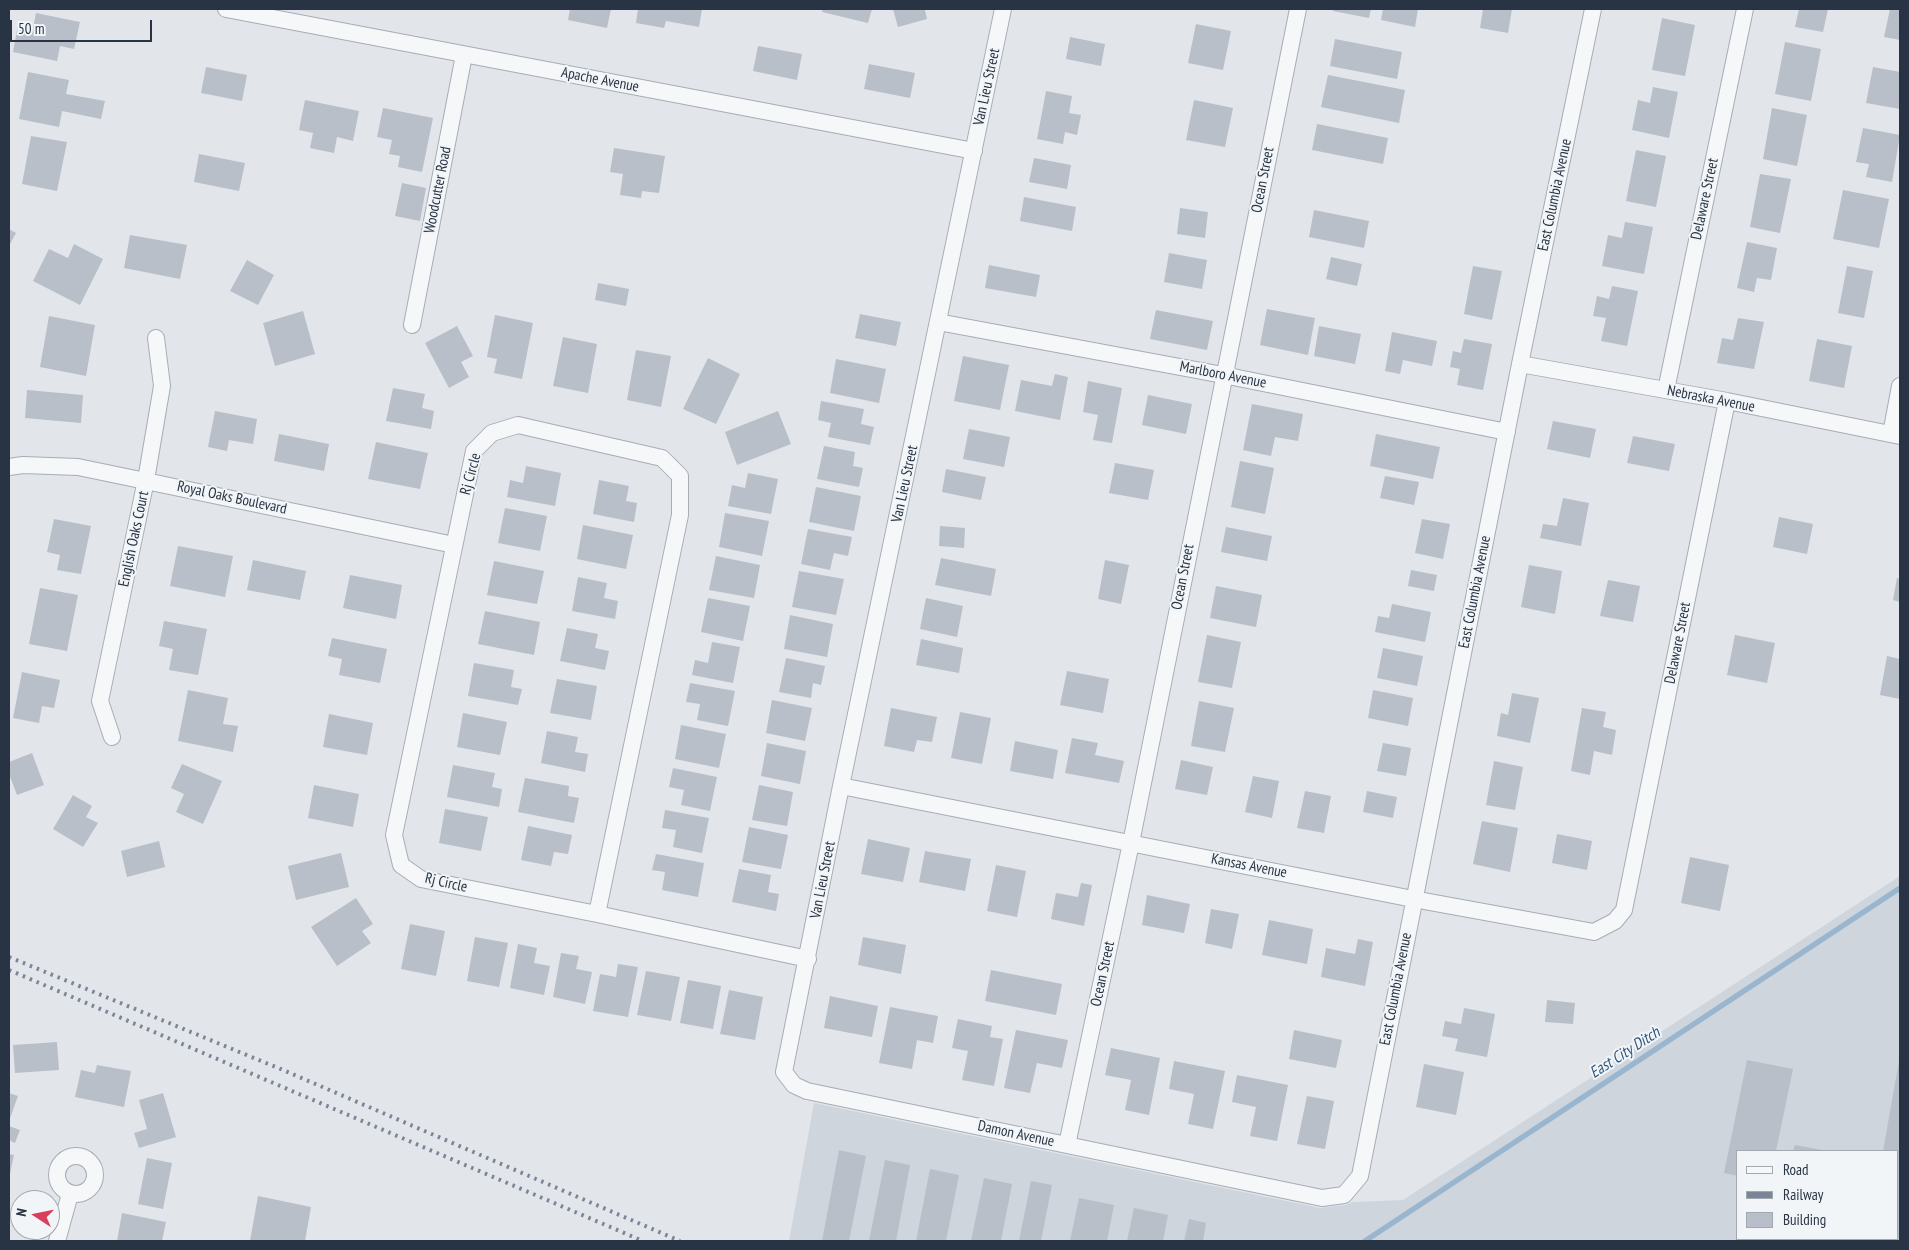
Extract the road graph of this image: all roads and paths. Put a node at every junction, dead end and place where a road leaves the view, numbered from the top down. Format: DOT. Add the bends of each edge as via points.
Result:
graph roads {
  1 [pos="226,9"];
  2 [pos="1003,9"];
  3 [pos="1298,9"];
  4 [pos="1593,9"];
  5 [pos="1745,9"];
  6 [pos="464,55"];
  7 [pos="974,151"];
  8 [pos="938,322"];
  9 [pos="412,325"];
  10 [pos="156,338"];
  11 [pos="1520,364"];
  12 [pos="1224,375"];
  13 [pos="1900,386"];
  14 [pos="1666,390"];
  15 [pos="1727,401"];
  16 [pos="1507,432"];
  17 [pos="1896,435"];
  18 [pos="9,466"];
  19 [pos="146,480"];
  20 [pos="454,545"];
  21 [pos="112,737"];
  22 [pos="841,786"];
  23 [pos="1131,843"];
  24 [pos="1630,886"];
  25 [pos="1414,899"];
  26 [pos="598,914"];
  27 [pos="808,959"];
  28 [pos="1068,1144"];
  29 [pos="1360,1176"];
  30 [pos="70,1194"];
  31 [pos="57,1241"];
  1 -- 6 [label="street, Apache Avenue"];
  2 -- 7 [label="street, Van Lieu Street"];
  3 -- 12 [label="street, Ocean Street"];
  4 -- 11 [label="street, East Columbia Avenue"];
  5 -- 14 [label="street, Delaware Street"];
  6 -- 7 [label="street, Apache Avenue"];
  6 -- 9 [label="street, Woodcutter Road"];
  7 -- 8 [label="street, Van Lieu Street"];
  8 -- 12 [label="street, Marlboro Avenue"];
  8 -- 22 [label="street, Van Lieu Street"];
  10 -- 19 [label="street, English Oaks Court" via="162,386"];
  11 -- 14 [label="street, Nebraska Avenue"];
  11 -- 16 [label="street, East Columbia Avenue"];
  12 -- 16 [label="street, Marlboro Avenue"];
  12 -- 23 [label="street, Ocean Street"];
  13 -- 17 [label="street"];
  14 -- 15 [label="street, Nebraska Avenue"];
  15 -- 17 [label="street, Nebraska Avenue"];
  15 -- 24 [label="street, Delaware Street"];
  16 -- 25 [label="street, East Columbia Avenue"];
  18 -- 19 [label="street, Royal Oaks Boulevard" via="78,467"];
  19 -- 20 [label="street, Royal Oaks Boulevard"];
  19 -- 21 [label="street, English Oaks Court" via="100,701"];
  20 -- 26 [label="street, Rj Circle" via="394,835 401,865 421,878"];
  20 -- 26 [label="street, Rj Circle" via="474,451 492,433 518,425 662,458 680,476 680,515"];
  22 -- 23 [label="street, Kansas Avenue"];
  22 -- 27 [label="street, Van Lieu Street"];
  23 -- 25 [label="street, Kansas Avenue"];
  23 -- 28 [label="street, Ocean Street"];
  24 -- 25 [label="street, Kansas Avenue" via="1624,910 1615,921 1594,932"];
  25 -- 29 [label="street, East Columbia Avenue"];
  26 -- 27 [label="street, Rj Circle"];
  27 -- 28 [label="street, Damon Avenue" via="784,1072 794,1085 807,1091"];
  28 -- 29 [label="street, Damon Avenue" via="1322,1198 1344,1196"];
  30 -- 31 [label="street"];
}
